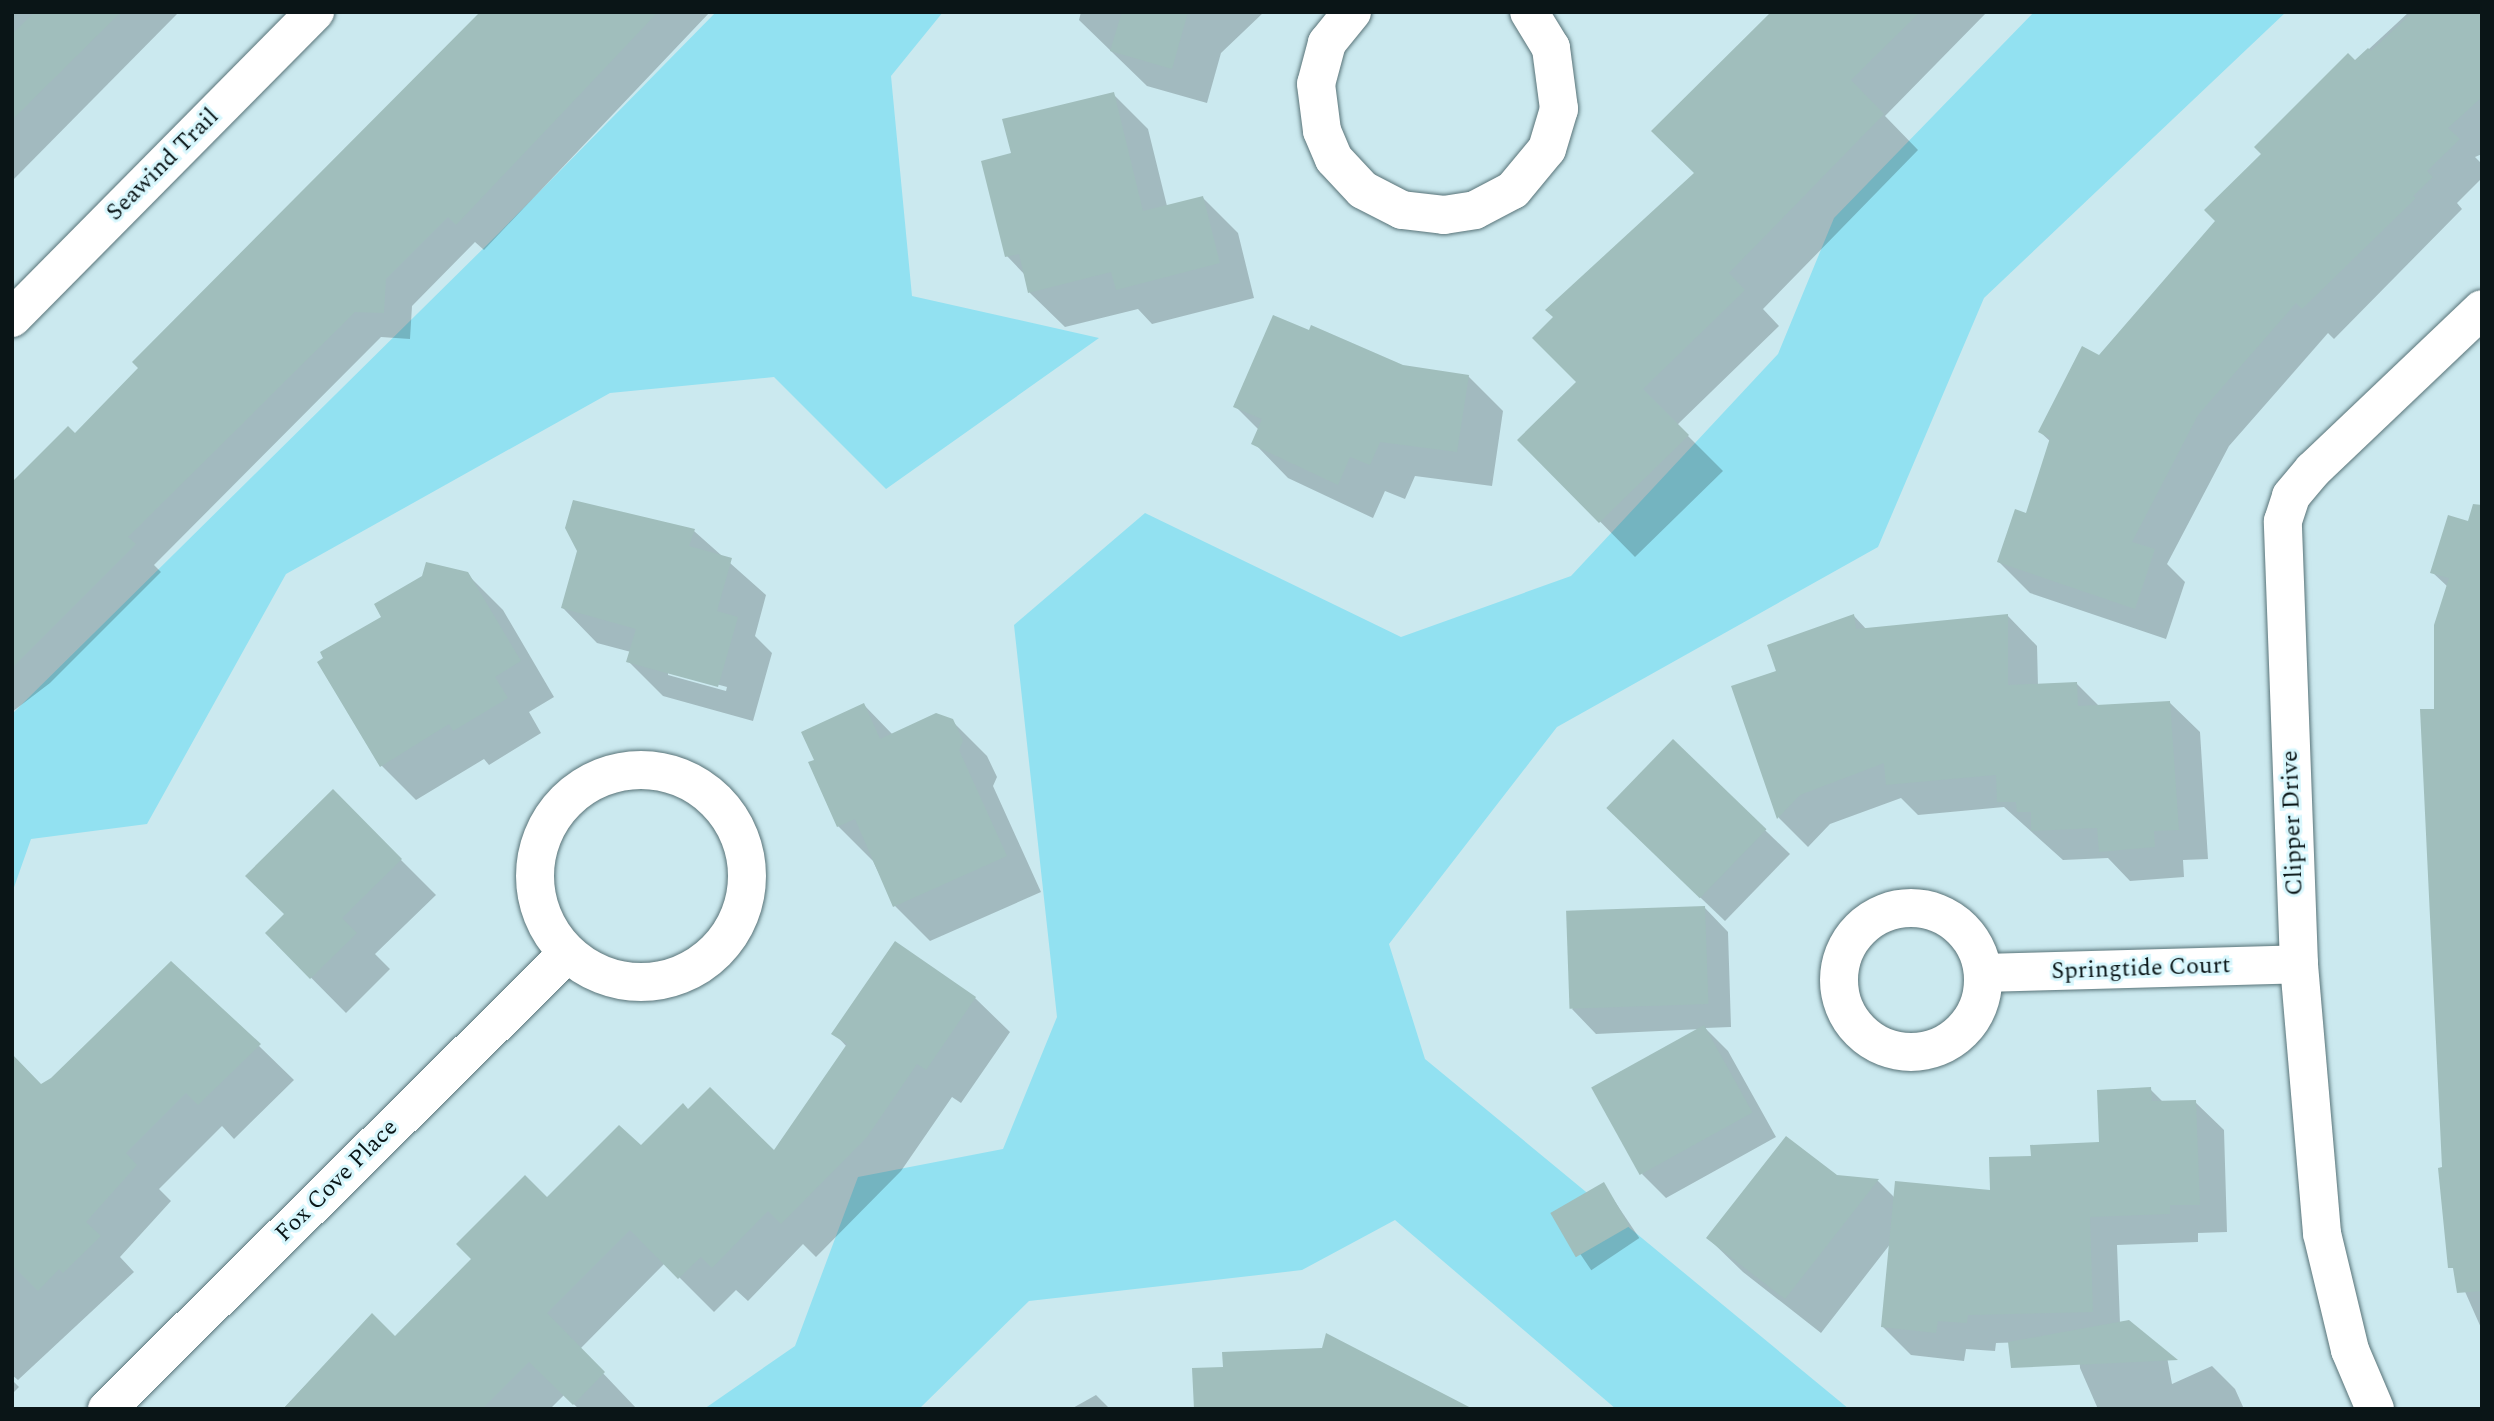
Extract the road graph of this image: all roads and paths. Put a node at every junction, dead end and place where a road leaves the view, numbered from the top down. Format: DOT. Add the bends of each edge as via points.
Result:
graph roads {
  1 [pos="314,12"];
  2 [pos="1352,12"];
  3 [pos="1529,12"];
  4 [pos="2482,309"];
  5 [pos="12,318"];
  6 [pos="567,954"];
  7 [pos="2299,964"];
  8 [pos="1984,973"];
  9 [pos="107,1409"];
  10 [pos="2375,1409"];
  1 -- 5 [label="street, Seawind Trail"];
  2 -- 3 [label="street" via="1327,43 1316,84 1322,131 1334,159 1363,190 1402,210 1444,215 1475,210 1513,190 1547,149 1559,109 1551,48"];
  4 -- 7 [label="street, Clipper Drive" via="2313,470 2291,496 2283,522"];
  6 -- 6 [label="street" via="610,977 632,982 670,979 702,964 732,931 746,896 746,855 732,820 708,792 683,777 636,769 600,778 573,792 549,820 533,870 538,907"];
  6 -- 9 [label="street, Fox Cove Place"];
  7 -- 8 [label="street, Springtide Court"];
  7 -- 10 [label="street, Clipper Drive" via="2322,1233 2350,1350"];
}
